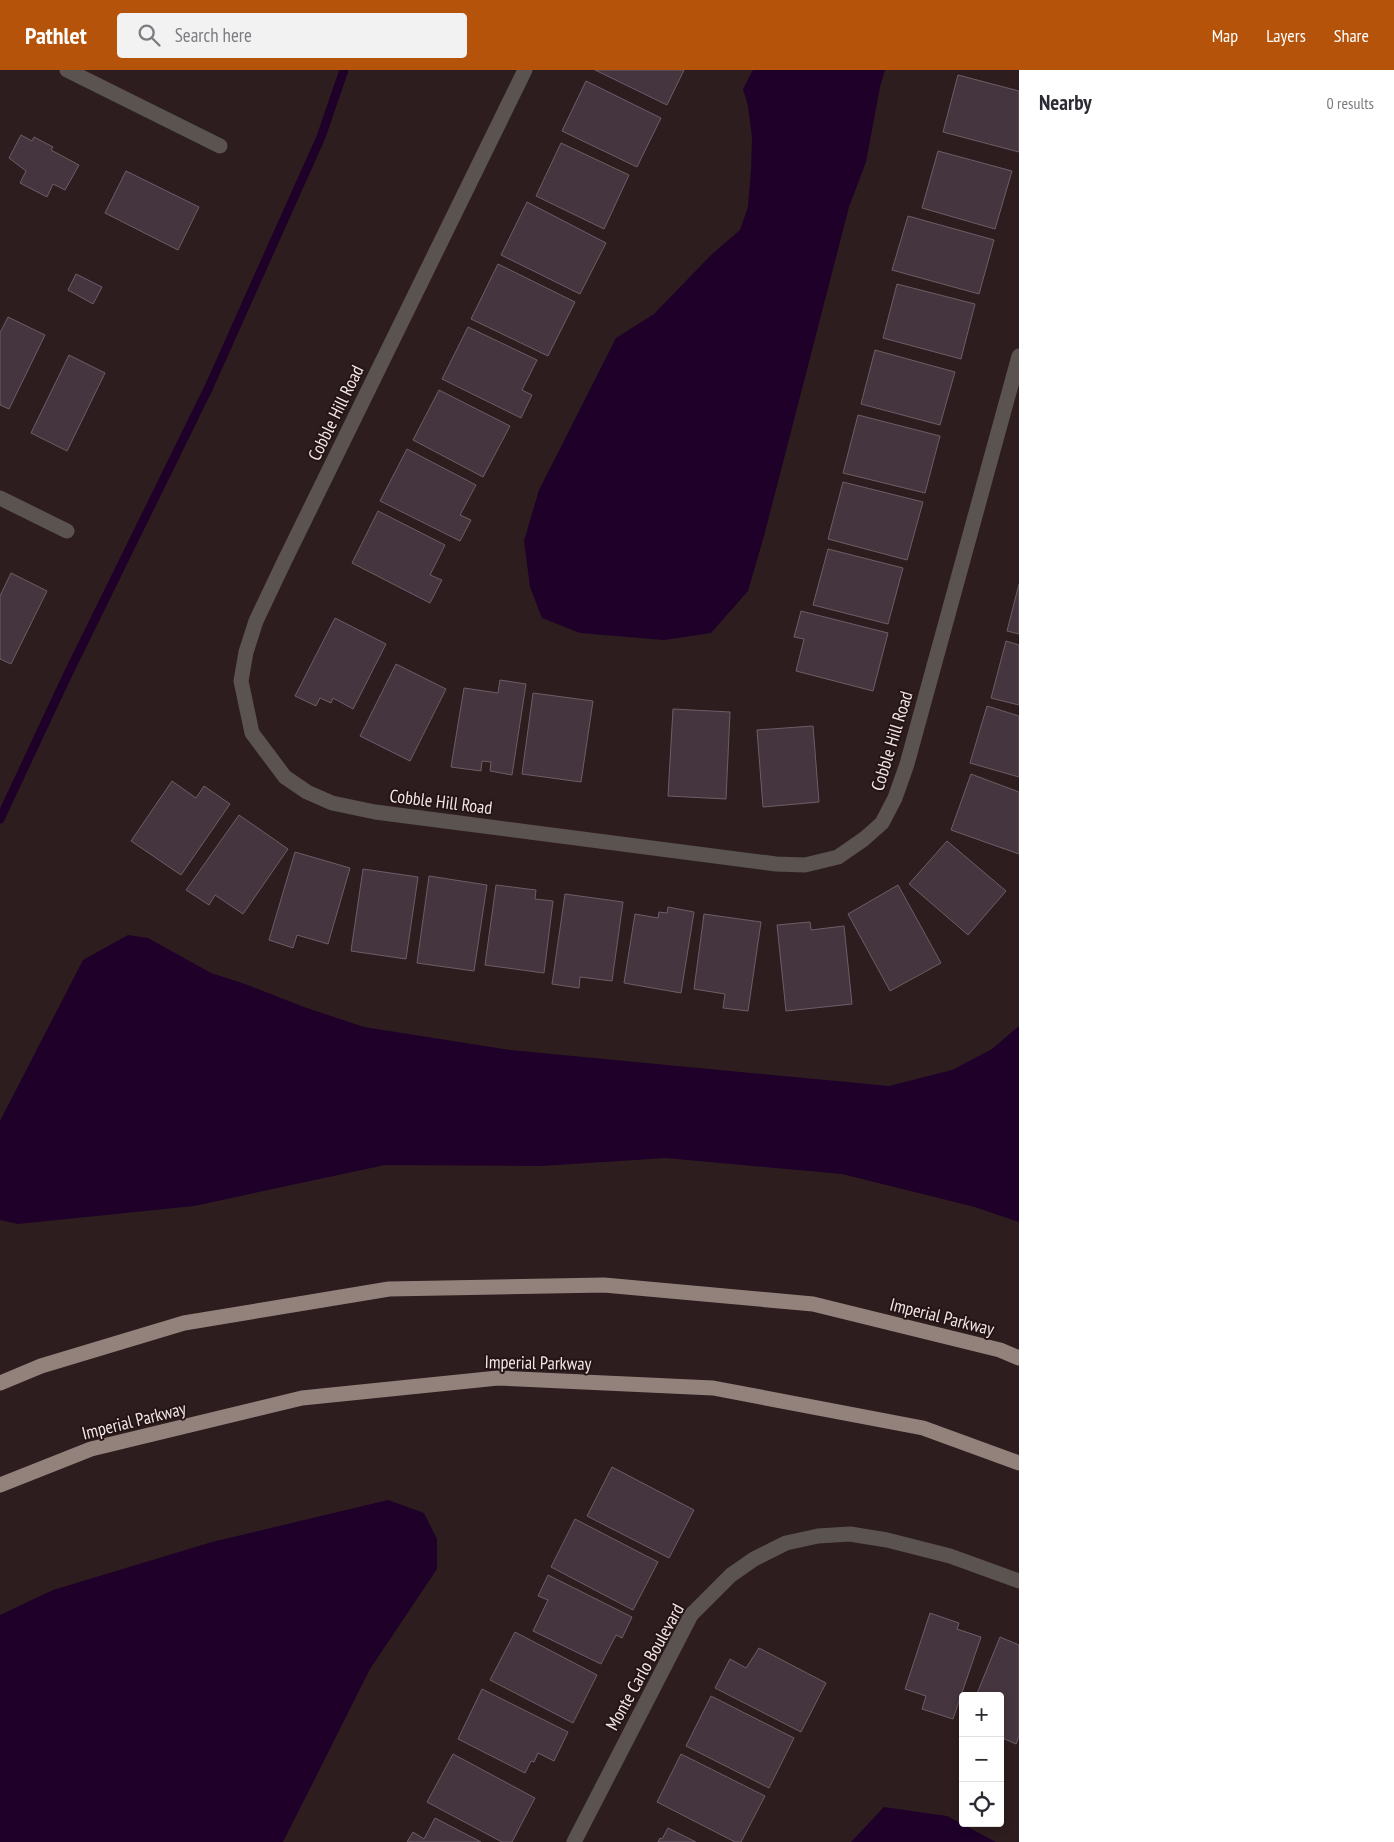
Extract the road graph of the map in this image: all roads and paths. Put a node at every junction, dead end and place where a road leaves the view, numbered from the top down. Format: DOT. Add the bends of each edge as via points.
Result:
graph roads {
  1 [pos="68,70"];
  2 [pos="526,70"];
  3 [pos="220,146"];
  4 [pos="1019,356"];
  5 [pos="0,498"];
  6 [pos="67,532"];
  7 [pos="1019,1358"];
  8 [pos="0,1383"];
  9 [pos="1019,1463"];
  10 [pos="0,1485"];
  11 [pos="1019,1581"];
  12 [pos="574,1842"];
  1 -- 3 [label="street"];
  2 -- 4 [label="street, Cobble Hill Road" via="284,562 256,621 246,652 241,681 252,733 285,777 306,792 332,803 375,812 776,864 806,865 838,857 882,823 896,798"];
  5 -- 6 [label="street"];
  7 -- 8 [label="main road, Imperial Parkway" via="1000,1350 813,1304 604,1285 389,1289 184,1323 41,1366"];
  9 -- 10 [label="main road, Imperial Parkway" via="923,1428 713,1388 498,1378 302,1398 91,1449"];
  11 -- 12 [label="street, Monte Carlo Boulevard" via="950,1556 850,1534 786,1543 754,1559 730,1575 691,1615"];
}
